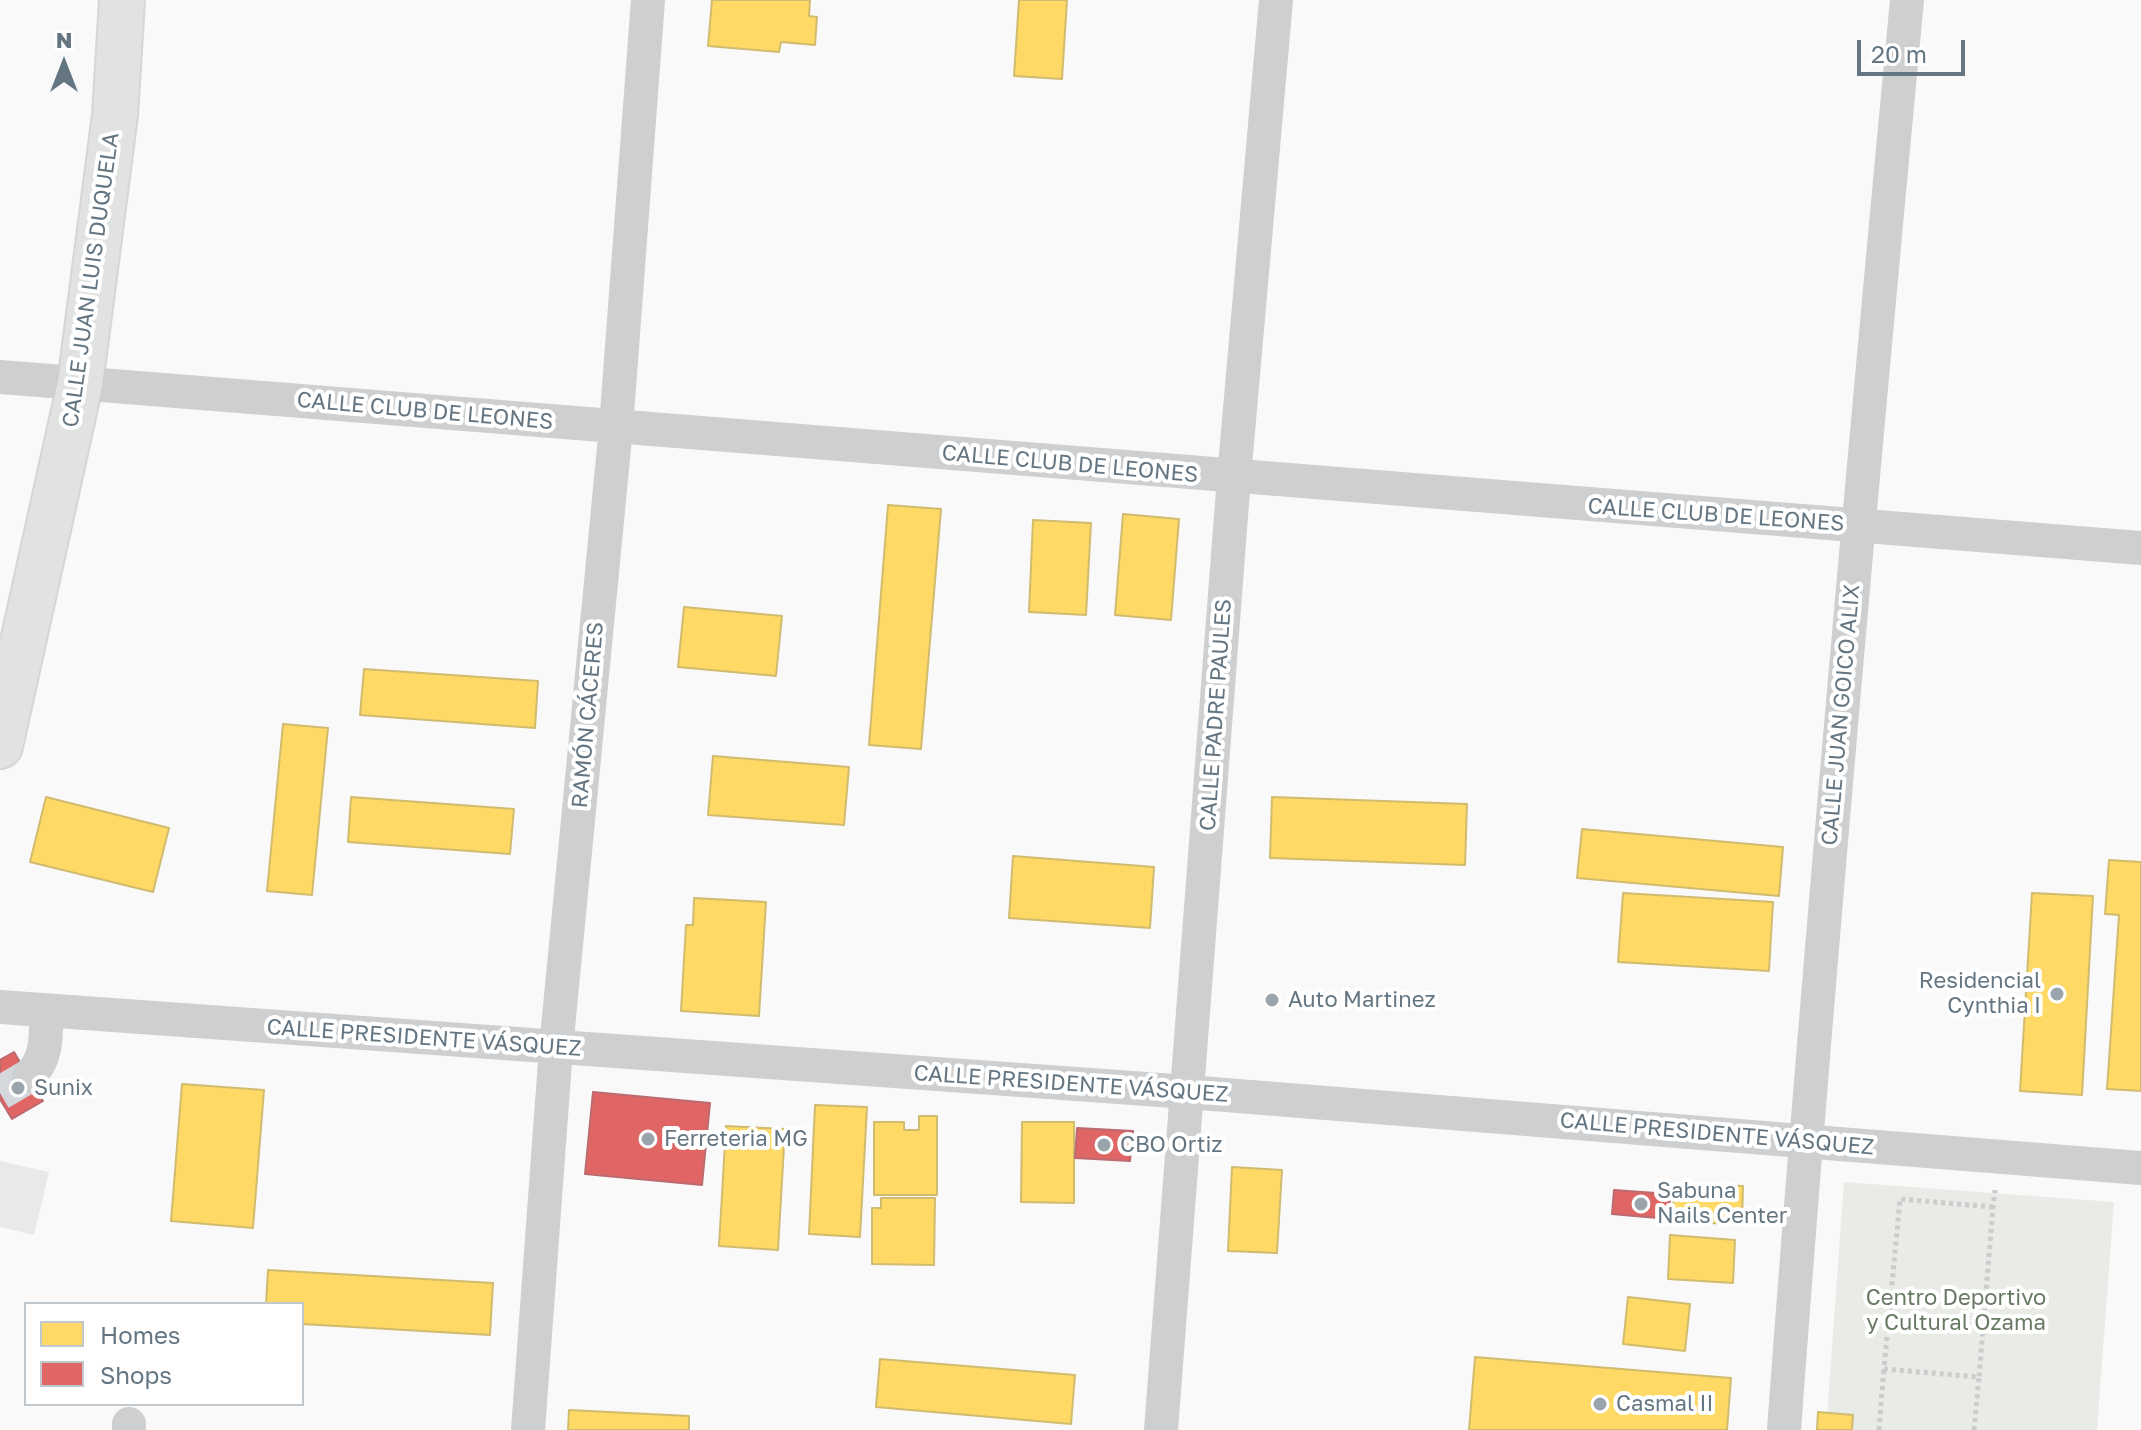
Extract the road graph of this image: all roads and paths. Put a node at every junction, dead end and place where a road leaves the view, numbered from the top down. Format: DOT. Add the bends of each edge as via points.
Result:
graph roads {
  1 [pos="122,0"];
  2 [pos="648,0"];
  3 [pos="1276,0"];
  4 [pos="1907,0"];
  5 [pos="0,377"];
  6 [pos="80,384"];
  7 [pos="616,427"];
  8 [pos="1234,477"];
  9 [pos="1857,526"];
  10 [pos="2141,548"];
  11 [pos="1,734"];
  12 [pos="0,1007"];
  13 [pos="46,1011"];
  14 [pos="556,1048"];
  15 [pos="29,1076"];
  16 [pos="1188,1092"];
  17 [pos="1805,1142"];
  18 [pos="2141,1168"];
  19 [pos="1884,1366"];
  20 [pos="1979,1377"];
  21 [pos="528,1430"];
  22 [pos="1161,1430"];
  23 [pos="1784,1430"];
  24 [pos="1879,1430"];
  25 [pos="1974,1430"];
  1 -- 6 [label="main road, CALLE JUAN LUIS DUQUELA" via="115,115"];
  2 -- 7 [label="street, RAMÓN CÁCERES"];
  3 -- 8 [label="street, CALLE PADRE PAULES"];
  4 -- 9 [label="street, CALLE JUAN GOICO ALIX"];
  5 -- 6 [label="street, CALLE CLUB DE LEONES"];
  6 -- 7 [label="street, CALLE CLUB DE LEONES"];
  6 -- 11 [label="main road, CALLE JUAN LUIS DUQUELA"];
  7 -- 8 [label="street, CALLE CLUB DE LEONES"];
  7 -- 14 [label="street, RAMÓN CÁCERES"];
  8 -- 9 [label="street, CALLE CLUB DE LEONES"];
  8 -- 16 [label="street, CALLE PADRE PAULES"];
  9 -- 10 [label="street, CALLE CLUB DE LEONES"];
  9 -- 17 [label="street, CALLE JUAN GOICO ALIX"];
  12 -- 13 [label="street, CALLE PRESIDENTE VÁSQUEZ"];
  13 -- 14 [label="street, CALLE PRESIDENTE VÁSQUEZ"];
  13 -- 15 [label="street" via="44,1051"];
  14 -- 16 [label="street, CALLE PRESIDENTE VÁSQUEZ"];
  14 -- 21 [label="street, RAMÓN CÁCERES"];
  16 -- 17 [label="street, CALLE PRESIDENTE VÁSQUEZ"];
  16 -- 22 [label="street, CALLE PADRE PAULES"];
  17 -- 18 [label="street, CALLE PRESIDENTE VÁSQUEZ"];
  17 -- 23 [label="street, CALLE JUAN GOICO ALIX"];
  19 -- 20 [label="path"];
  19 -- 20 [label="path" via="1900,1199 1993,1207"];
  19 -- 24 [label="path"];
  20 -- 25 [label="path"];
}
